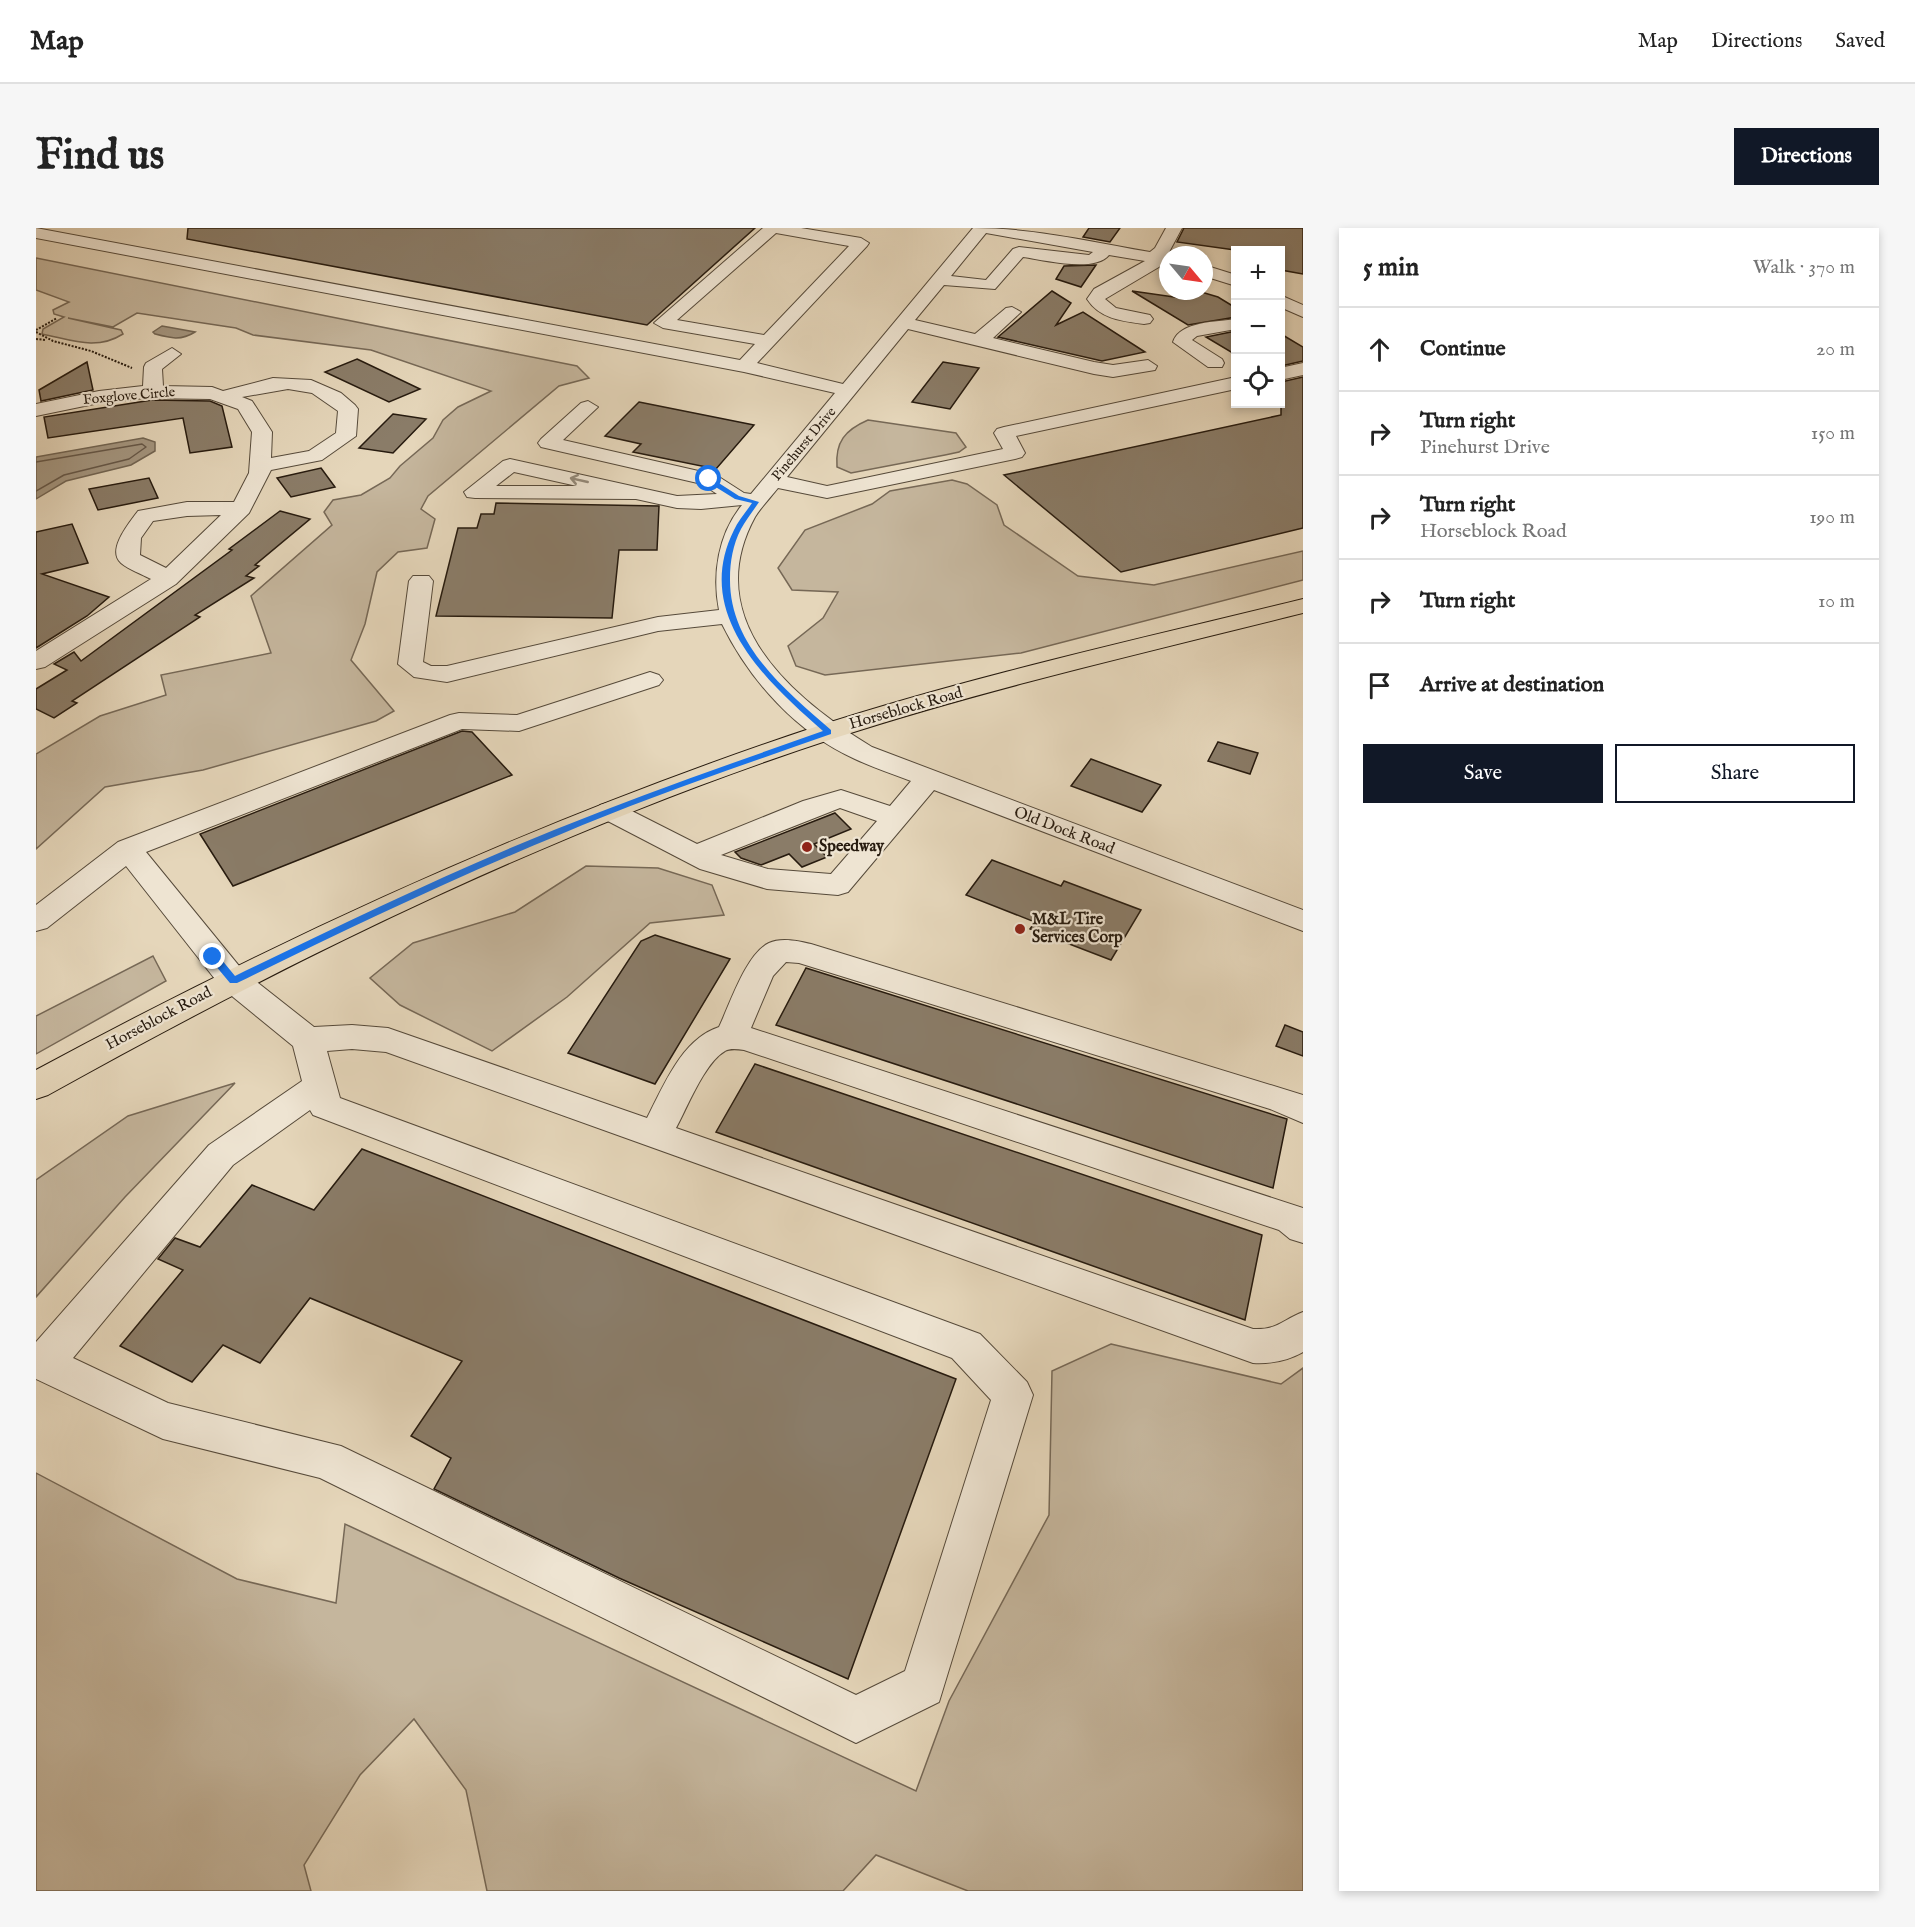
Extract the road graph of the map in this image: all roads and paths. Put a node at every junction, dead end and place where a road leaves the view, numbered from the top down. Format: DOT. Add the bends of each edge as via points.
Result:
graph roads {
  1 [pos="984,228"];
  2 [pos="1174,228"];
  3 [pos="36,233"];
  4 [pos="1165,246"];
  5 [pos="1106,247"];
  6 [pos="1159,257"];
  7 [pos="1159,260"];
  8 [pos="1213,273"];
  9 [pos="1231,279"];
  10 [pos="940,280"];
  11 [pos="1012,312"];
  12 [pos="57,318"];
  13 [pos="1144,319"];
  14 [pos="905,322"];
  15 [pos="1231,325"];
  16 [pos="36,331"];
  17 [pos="36,339"];
  18 [pos="981,339"];
  19 [pos="50,340"];
  20 [pos="768,341"];
  21 [pos="172,354"];
  22 [pos="1215,363"];
  23 [pos="744,366"];
  24 [pos="1148,366"];
  25 [pos="1303,369"];
  26 [pos="1285,373"];
  27 [pos="153,383"];
  28 [pos="1231,384"];
  29 [pos="849,391"];
  30 [pos="223,397"];
  31 [pos="588,407"];
  32 [pos="36,410"];
  33 [pos="261,466"];
  34 [pos="773,481"];
  35 [pos="636,493"];
  36 [pos="746,500"];
  37 [pos="242,508"];
  38 [pos="168,579"];
  39 [pos="421,581"];
  40 [pos="1303,606"];
  41 [pos="729,616"];
  42 [pos="36,662"];
  43 [pos="650,680"];
  44 [pos="829,732"];
  45 [pos="928,779"];
  46 [pos="610,811"];
  47 [pos="895,818"];
  48 [pos="128,849"];
  49 [pos="696,855"];
  50 [pos="36,921"];
  51 [pos="1303,921"];
  52 [pos="233,980"];
  53 [pos="731,1037"];
  54 [pos="308,1040"];
  55 [pos="36,1086"];
  56 [pos="320,1086"];
  57 [pos="1303,1110"];
  58 [pos="655,1134"];
  59 [pos="1303,1228"];
  60 [pos="1303,1329"];
  61 [pos="40,1362"];
  1 -- 5 [label="street"];
  1 -- 10 [label="street, Pinehurst Drive"];
  2 -- 4 [label="street"];
  3 -- 23 [label="street"];
  5 -- 6 [label="street"];
  5 -- 10 [label="street" via="1090,260 1019,252 988,285"];
  7 -- 13 [label="street" via="1096,299 1107,310"];
  8 -- 9 [label="street"];
  10 -- 14 [label="street, Pinehurst Drive"];
  11 -- 18 [label="street"];
  12 -- 16 [label="path"];
  14 -- 18 [label="street"];
  14 -- 29 [label="street, Pinehurst Drive"];
  15 -- 22 [label="street" via="1191,332 1183,338 1182,342"];
  16 -- 19 [label="path"];
  17 -- 19 [label="path"];
  18 -- 24 [label="street" via="1094,368 1113,371"];
  19 -- 27 [label="path" via="91,351"];
  20 -- 20 [label="street" via="815,292 861,243 773,228 663,323"];
  20 -- 23 [label="street"];
  21 -- 27 [label="street" via="153,368"];
  23 -- 29 [label="street"];
  25 -- 26 [label="street"];
  27 -- 30 [label="street, Foxglove Circle"];
  27 -- 32 [label="street, Foxglove Circle"];
  28 -- 34 [label="street" via="1004,433 1015,453 827,492"];
  29 -- 34 [label="street, Pinehurst Drive"];
  30 -- 33 [label="street, Foxglove Circle" via="245,405 262,432"];
  30 -- 33 [label="street, Foxglove Circle" via="265,383 302,383 334,394 348,410 346,436 315,456"];
  31 -- 36 [label="street" via="548,443 709,479"];
  33 -- 37 [label="street, Foxglove Circle"];
  34 -- 36 [label="street, Pinehurst Drive"];
  35 -- 35 [label="street, one-way" via="510,465 475,492 486,492"];
  35 -- 36 [label="street" via="689,503"];
  36 -- 41 [label="street, Pinehurst Drive" via="727,561"];
  37 -- 38 [label="street, Foxglove Circle"];
  37 -- 38 [label="street" via="187,509 146,516 130,538 129,558"];
  38 -- 42 [label="street, Foxglove Circle"];
  39 -- 41 [label="street" via="411,664 430,675 658,624"];
  40 -- 44 [label="main road, Horseblock Road" via="972,690"];
  41 -- 44 [label="street, Pinehurst Drive" via="737,635 763,671"];
  43 -- 48 [label="street" via="519,723 459,721"];
  44 -- 45 [label="street, Old Dock Road" via="875,759"];
  44 -- 46 [label="main road, Horseblock Road"];
  45 -- 47 [label="street"];
  45 -- 51 [label="street, Old Dock Road"];
  46 -- 49 [label="street"];
  46 -- 52 [label="main road, Horseblock Road" via="407,897"];
  47 -- 49 [label="street" via="841,799"];
  47 -- 49 [label="street" via="838,885 767,879"];
  48 -- 50 [label="street"];
  48 -- 52 [label="street"];
  52 -- 54 [label="street"];
  52 -- 55 [label="main road, Horseblock Road"];
  53 -- 57 [label="street" via="760,971 778,951 800,952"];
  53 -- 58 [label="street" via="716,1040 703,1051"];
  53 -- 59 [label="street" via="745,1038 1281,1216"];
  54 -- 56 [label="street"];
  54 -- 58 [label="street" via="388,1040"];
  56 -- 61 [label="street" via="221,1155"];
  56 -- 61 [label="street" via="326,1106 966,1346 1013,1395 923,1686 856,1720 326,1460 163,1420"];
  58 -- 60 [label="street" via="1253,1346 1274,1348 1292,1341"];
}
